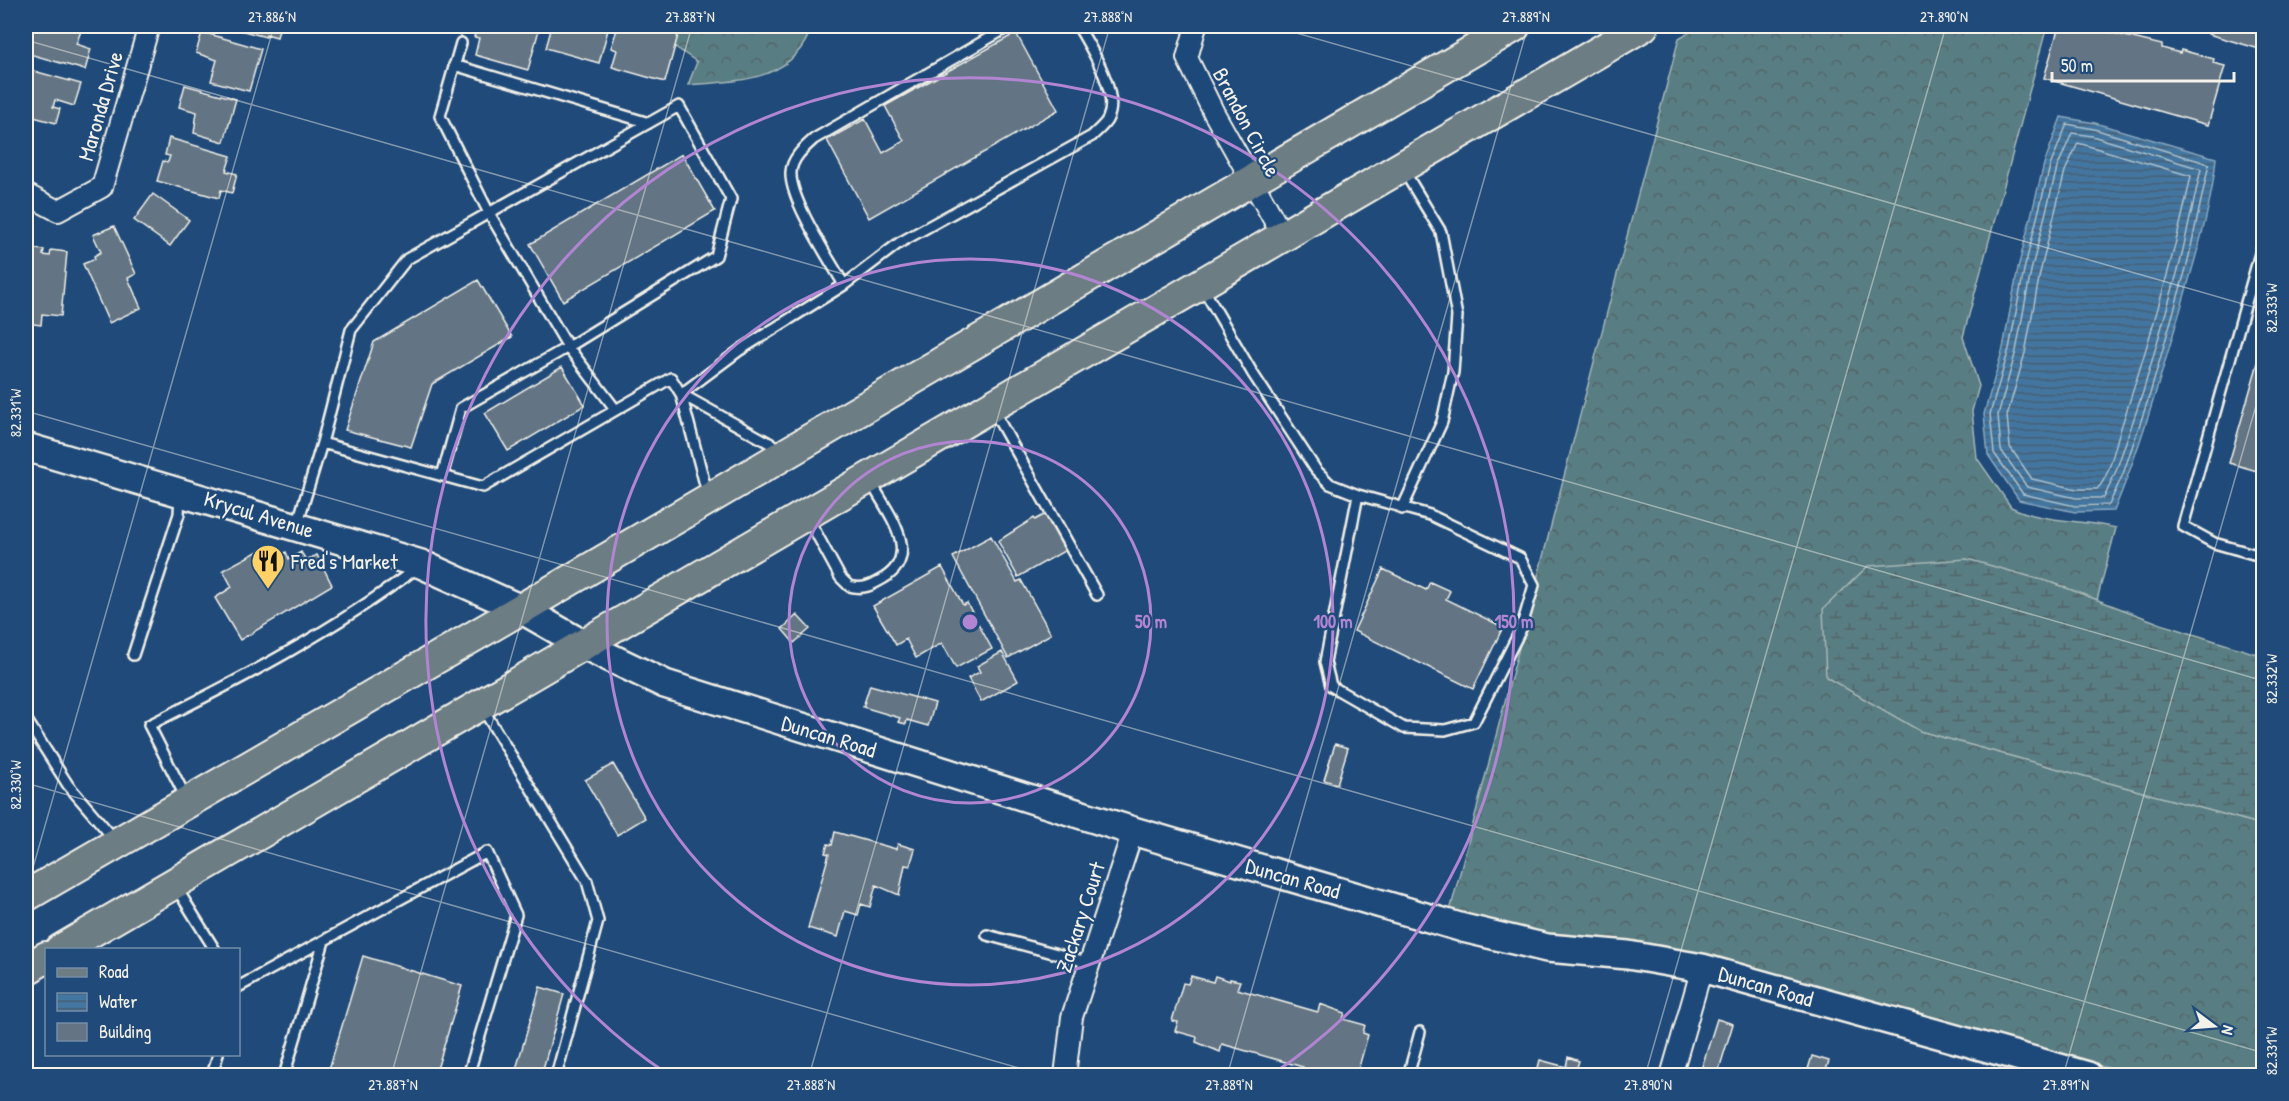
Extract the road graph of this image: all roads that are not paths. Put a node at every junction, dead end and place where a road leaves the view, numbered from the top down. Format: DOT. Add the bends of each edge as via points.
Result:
graph roads {
  1 [pos="149,26"];
  2 [pos="1010,26"];
  3 [pos="1078,26"];
  4 [pos="1196,26"];
  5 [pos="1515,26"];
  6 [pos="1643,26"];
  7 [pos="461,43"];
  8 [pos="454,65"];
  9 [pos="649,123"];
  10 [pos="1402,167"];
  11 [pos="1250,179"];
  12 [pos="26,195"];
  13 [pos="489,213"];
  14 [pos="1283,236"];
  15 [pos="2264,239"];
  16 [pos="1200,284"];
  17 [pos="844,285"];
  18 [pos="568,347"];
  19 [pos="681,394"];
  20 [pos="990,406"];
  21 [pos="616,410"];
  22 [pos="322,443"];
  23 [pos="26,447"];
  24 [pos="786,452"];
  25 [pos="442,476"];
  26 [pos="869,477"];
  27 [pos="180,491"];
  28 [pos="1358,495"];
  29 [pos="709,498"];
  30 [pos="1402,509"];
  31 [pos="806,514"];
  32 [pos="297,525"];
  33 [pos="2264,557"];
  34 [pos="421,564"];
  35 [pos="1097,595"];
  36 [pos="521,609"];
  37 [pos="584,645"];
  38 [pos="133,655"];
  39 [pos="481,704"];
  40 [pos="26,719"];
  41 [pos="188,801"];
  42 [pos="1133,831"];
  43 [pos="117,842"];
  44 [pos="174,883"];
  45 [pos="26,896"];
  46 [pos="987,935"];
  47 [pos="324,941"];
  48 [pos="63,948"];
  49 [pos="214,948"];
  50 [pos="45,958"];
  51 [pos="1090,963"];
  52 [pos="1702,968"];
  53 [pos="26,970"];
  54 [pos="240,986"];
  55 [pos="1420,1032"];
  56 [pos="217,1056"];
  57 [pos="212,1076"];
  58 [pos="284,1076"];
  59 [pos="468,1076"];
  60 [pos="556,1076"];
  61 [pos="1065,1076"];
  62 [pos="1408,1076"];
  63 [pos="1671,1076"];
  64 [pos="2088,1076"];
  1 -- 12 [label="street, Maronda Drive" via="102,187 58,211"];
  2 -- 17 [label="lane" via="814,139 798,153 791,172 795,195"];
  3 -- 17 [label="lane" via="1104,72 1110,98 1109,118 1092,136 899,243"];
  4 -- 11 [label="street, Brandon Circle" via="1187,58"];
  5 -- 11 [label="main road"];
  6 -- 10 [label="main road"];
  7 -- 8 [label="lane"];
  8 -- 9 [label="lane"];
  8 -- 13 [label="lane" via="440,116"];
  9 -- 13 [label="lane"];
  9 -- 18 [label="lane" via="679,106 731,199 716,256"];
  10 -- 14 [label="main road"];
  10 -- 30 [label="lane" via="1441,232 1457,316 1453,372 1442,422"];
  11 -- 14 [label="street, Brandon Circle"];
  11 -- 24 [label="main road"];
  13 -- 18 [label="lane"];
  13 -- 22 [label="lane" via="407,259 351,330"];
  14 -- 16 [label="main road"];
  15 -- 33 [label="lane" via="2183,526 2214,543"];
  16 -- 20 [label="main road"];
  16 -- 28 [label="lane" via="1316,470 1330,484"];
  17 -- 19 [label="lane" via="740,350"];
  18 -- 21 [label="lane"];
  18 -- 25 [label="lane" via="461,408"];
  19 -- 21 [label="lane" via="671,378"];
  19 -- 24 [label="lane"];
  19 -- 29 [label="lane"];
  20 -- 26 [label="main road"];
  20 -- 35 [label="lane"];
  21 -- 25 [label="lane" via="483,487"];
  22 -- 25 [label="lane"];
  22 -- 32 [label="lane"];
  23 -- 27 [label="street, Krycul Avenue"];
  24 -- 29 [label="main road"];
  26 -- 31 [label="main road"];
  26 -- 31 [label="lane" via="902,543 903,555 894,571 869,587 849,586 840,577"];
  27 -- 32 [label="street, Krycul Avenue"];
  27 -- 38 [label="lane" via="179,514"];
  28 -- 30 [label="lane"];
  28 -- 30 [label="lane" via="1325,662 1331,686 1404,728 1445,730 1474,722 1521,628 1534,585 1520,558 1430,515"];
  29 -- 36 [label="main road"];
  31 -- 37 [label="main road"];
  32 -- 34 [label="street, Krycul Avenue"];
  34 -- 36 [label="street, Krycul Avenue"];
  34 -- 41 [label="lane" via="373,600 233,684 149,725"];
  36 -- 37 [label="street, Duncan Road"];
  36 -- 41 [label="main road"];
  37 -- 39 [label="main road"];
  37 -- 42 [label="street, Duncan Road" via="634,671 703,697"];
  39 -- 44 [label="main road"];
  39 -- 60 [label="lane" via="587,881 597,921"];
  40 -- 43 [label="lane" via="68,785"];
  41 -- 43 [label="main road"];
  42 -- 51 [label="street, Zackary Court"];
  42 -- 52 [label="street, Duncan Road" via="1523,943"];
  43 -- 45 [label="main road"];
  44 -- 48 [label="main road"];
  44 -- 49 [label="lane"];
  46 -- 51 [label="lane"];
  47 -- 54 [label="lane"];
  47 -- 58 [label="lane"];
  47 -- 59 [label="lane" via="487,852 516,915"];
  50 -- 53 [label="main road"];
  51 -- 61 [label="street, Zackary Court" via="1072,1017"];
  52 -- 63 [label="street"];
  52 -- 64 [label="street, Duncan Road"];
  55 -- 62 [label="lane"];
  56 -- 57 [label="lane"];
}
